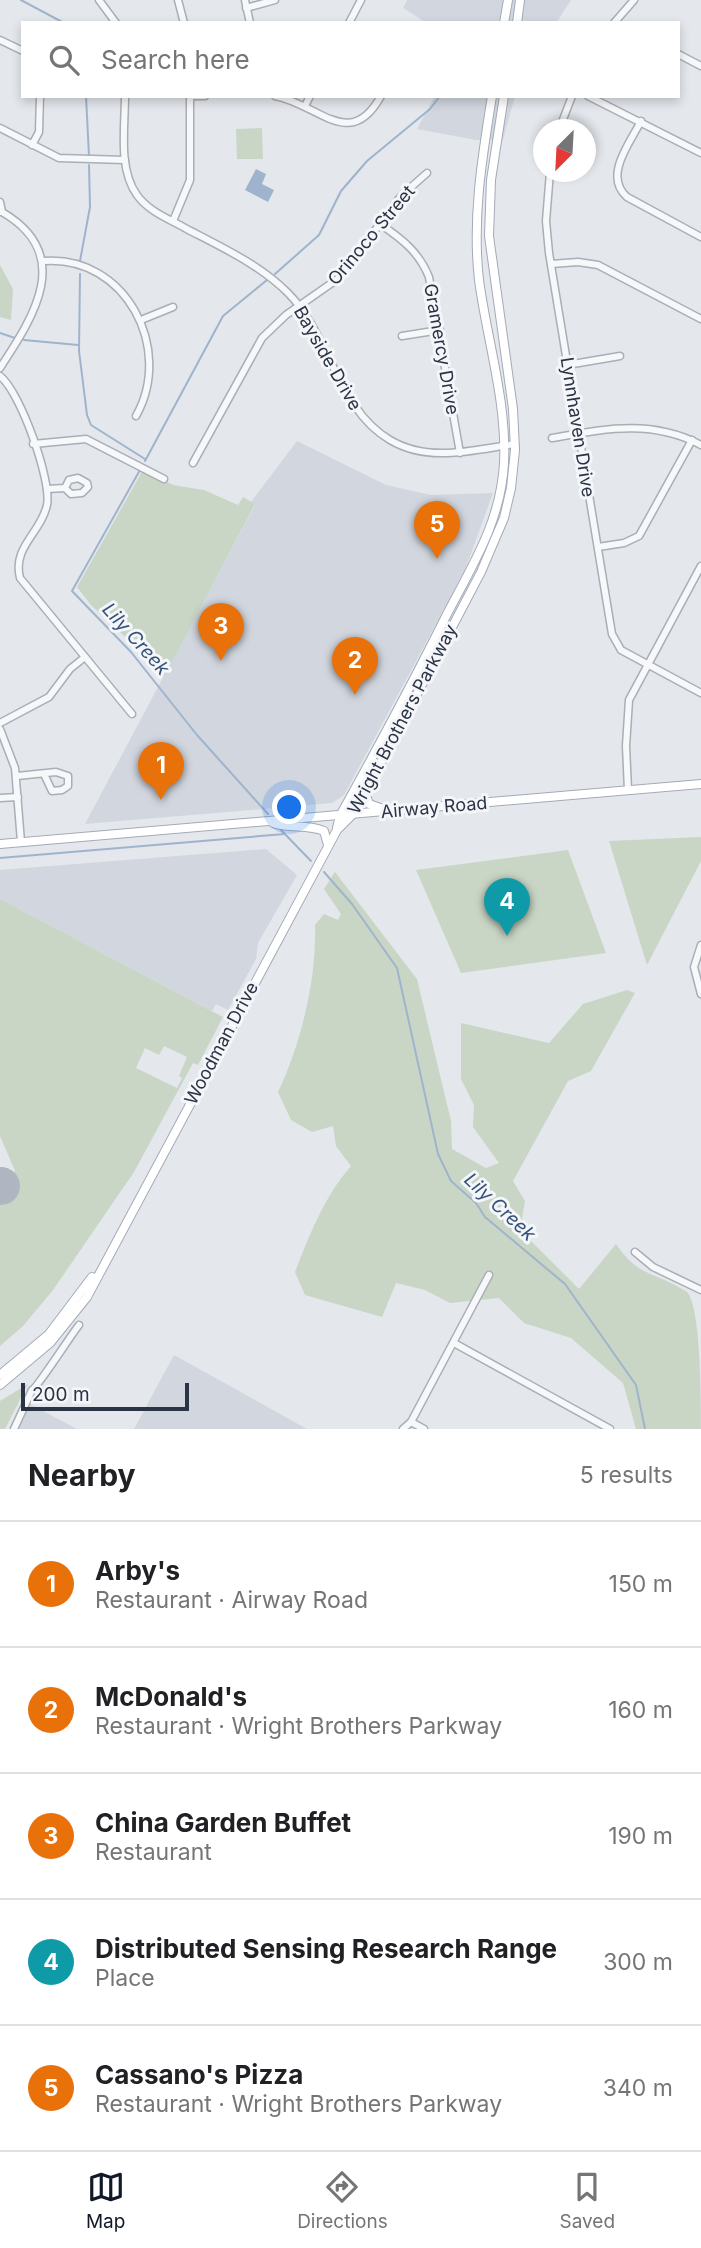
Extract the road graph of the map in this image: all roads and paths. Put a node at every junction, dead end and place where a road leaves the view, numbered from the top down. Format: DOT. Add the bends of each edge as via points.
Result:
graph roads {
  1 [pos="99,0"];
  2 [pos="178,0"];
  3 [pos="275,0"];
  4 [pos="361,0"];
  5 [pos="508,0"];
  6 [pos="520,0"];
  7 [pos="634,0"];
  8 [pos="246,4"];
  9 [pos="115,21"];
  10 [pos="183,21"];
  11 [pos="350,21"];
  12 [pos="504,21"];
  13 [pos="517,21"];
  14 [pos="619,21"];
  15 [pos="0,40"];
  16 [pos="21,50"];
  17 [pos="680,55"];
  18 [pos="701,66"];
  19 [pos="40,98"];
  20 [pos="125,98"];
  21 [pos="190,98"];
  22 [pos="281,98"];
  23 [pos="309,98"];
  24 [pos="381,98"];
  25 [pos="492,98"];
  26 [pos="504,98"];
  27 [pos="571,98"];
  28 [pos="592,98"];
  29 [pos="304,106"];
  30 [pos="563,119"];
  31 [pos="641,121"];
  32 [pos="0,128"];
  33 [pos="32,145"];
  34 [pos="701,153"];
  35 [pos="125,160"];
  36 [pos="427,173"];
  37 [pos="549,182"];
  38 [pos="0,202"];
  39 [pos="1,213"];
  40 [pos="173,221"];
  41 [pos="380,224"];
  42 [pos="701,237"];
  43 [pos="44,261"];
  44 [pos="551,264"];
  45 [pos="300,306"];
  46 [pos="173,307"];
  47 [pos="701,319"];
  48 [pos="141,320"];
  49 [pos="440,330"];
  50 [pos="402,336"];
  51 [pos="620,356"];
  52 [pos="567,365"];
  53 [pos="0,368"];
  54 [pos="0,376"];
  55 [pos="136,416"];
  56 [pos="578,433"];
  57 [pos="552,438"];
  58 [pos="692,440"];
  59 [pos="33,444"];
  60 [pos="515,444"];
  61 [pos="701,445"];
  62 [pos="504,446"];
  63 [pos="460,453"];
  64 [pos="193,463"];
  65 [pos="164,479"];
  66 [pos="65,488"];
  67 [pos="47,489"];
  68 [pos="598,547"];
  69 [pos="701,566"];
  70 [pos="85,657"];
  71 [pos="647,665"];
  72 [pos="701,693"];
  73 [pos="132,714"];
  74 [pos="0,723"];
  75 [pos="0,729"];
  76 [pos="44,774"];
  77 [pos="17,776"];
  78 [pos="701,784"];
  79 [pos="628,790"];
  80 [pos="365,793"];
  81 [pos="18,797"];
  82 [pos="0,798"];
  83 [pos="393,811"];
  84 [pos="347,815"];
  85 [pos="271,822"];
  86 [pos="337,830"];
  87 [pos="21,842"];
  88 [pos="0,844"];
  89 [pos="328,845"];
  90 [pos="701,945"];
  91 [pos="701,994"];
  92 [pos="635,1252"];
  93 [pos="106,1257"];
  94 [pos="489,1275"];
  95 [pos="701,1290"];
  96 [pos="79,1325"];
  97 [pos="454,1343"];
  98 [pos="0,1375"];
  99 [pos="0,1385"];
  100 [pos="411,1422"];
  101 [pos="14,1429"];
  102 [pos="403,1429"];
  103 [pos="424,1429"];
  104 [pos="610,1429"];
  1 -- 9 [label="street"];
  2 -- 10 [label="street"];
  3 -- 8 [label="street"];
  4 -- 11 [label="street"];
  5 -- 12 [label="main road"];
  6 -- 13 [label="main road"];
  7 -- 14 [label="street"];
  15 -- 16 [label="street"];
  17 -- 18 [label="street"];
  19 -- 33 [label="street" via="39,132"];
  20 -- 35 [label="street, Bayside Drive"];
  21 -- 40 [label="street" via="190,180"];
  22 -- 29 [label="street"];
  23 -- 29 [label="street"];
  24 -- 29 [label="street" via="368,117 350,124"];
  25 -- 62 [label="main road, Wright Brothers Parkway" via="480,168 476,237"];
  26 -- 60 [label="main road, Wright Brothers Parkway" via="491,180 489,236"];
  27 -- 30 [label="street"];
  28 -- 31 [label="street"];
  31 -- 34 [label="street"];
  31 -- 42 [label="street" via="618,165 620,189"];
  32 -- 33 [label="street"];
  33 -- 35 [label="street" via="67,160"];
  35 -- 40 [label="street, Bayside Drive" via="135,193"];
  36 -- 41 [label="street, Orinoco Street" via="407,189"];
  37 -- 44 [label="street, Lynnhaven Drive" via="546,221"];
  38 -- 39 [label="street"];
  39 -- 43 [label="street" via="28,231"];
  40 -- 45 [label="street, Bayside Drive" via="263,270"];
  41 -- 45 [label="street, Orinoco Street" via="339,278"];
  41 -- 49 [label="street, Gramercy Drive" via="410,245 425,267"];
  43 -- 48 [label="street" via="69,264 101,277 120,292"];
  43 -- 53 [label="street" via="33,313"];
  44 -- 47 [label="street" via="598,265"];
  44 -- 52 [label="street, Lynnhaven Drive"];
  45 -- 63 [label="street, Bayside Drive" via="348,394 372,427 411,450"];
  45 -- 64 [label="street, Orinoco Street" via="277,322 255,347"];
  46 -- 48 [label="street"];
  48 -- 55 [label="street" via="151,372 148,394"];
  49 -- 50 [label="street"];
  49 -- 63 [label="street, Gramercy Drive"];
  51 -- 52 [label="street"];
  52 -- 56 [label="street, Lynnhaven Drive"];
  54 -- 59 [label="street" via="16,396"];
  56 -- 57 [label="street"];
  56 -- 58 [label="street" via="632,426 670,431"];
  56 -- 68 [label="street, Lynnhaven Drive"];
  58 -- 61 [label="street"];
  58 -- 68 [label="street" via="639,536"];
  59 -- 65 [label="street" via="86,439"];
  59 -- 67 [label="street"];
  60 -- 62 [label="street, Bayside Drive"];
  60 -- 80 [label="main road, Wright Brothers Parkway" via="512,488 494,544"];
  62 -- 63 [label="street, Bayside Drive"];
  62 -- 84 [label="main road, Wright Brothers Parkway" via="502,486 486,539"];
  66 -- 67 [label="street"];
  67 -- 70 [label="street" via="44,513 23,547 19,573"];
  68 -- 71 [label="street, Lynnhaven Drive" via="615,642"];
  69 -- 71 [label="street"];
  70 -- 73 [label="street"];
  70 -- 74 [label="street" via="49,697"];
  71 -- 72 [label="street, Lynnhaven Drive"];
  71 -- 79 [label="street" via="628,707"];
  75 -- 77 [label="street"];
  76 -- 77 [label="street"];
  77 -- 81 [label="street"];
  78 -- 79 [label="main road, Airway Road"];
  79 -- 83 [label="main road, Airway Road"];
  80 -- 83 [label="main road" via="369,804"];
  80 -- 84 [label="main road, Wright Brothers Parkway"];
  81 -- 82 [label="street"];
  81 -- 87 [label="street"];
  83 -- 84 [label="main road, Airway Road"];
  84 -- 85 [label="main road, Airway Road"];
  84 -- 86 [label="main road, Wright Brothers Parkway"];
  84 -- 86 [label="main road, Wright Brothers Parkway"];
  85 -- 87 [label="main road, Airway Road"];
  85 -- 89 [label="main road" via="324,831"];
  86 -- 89 [label="main road, Woodman Drive"];
  87 -- 88 [label="main road, Airway Road"];
  89 -- 93 [label="main road, Woodman Drive"];
  90 -- 91 [label="street" via="694,967"];
  92 -- 95 [label="street" via="653,1268"];
  93 -- 98 [label="main road, Woodman Drive" via="49,1334"];
  93 -- 99 [label="main road, Woodman Drive" via="87,1297 62,1331"];
  94 -- 97 [label="street"];
  96 -- 101 [label="street" via="52,1360 39,1387 32,1390"];
  97 -- 100 [label="street"];
  97 -- 104 [label="street"];
  100 -- 102 [label="street"];
  100 -- 103 [label="street"];
}
